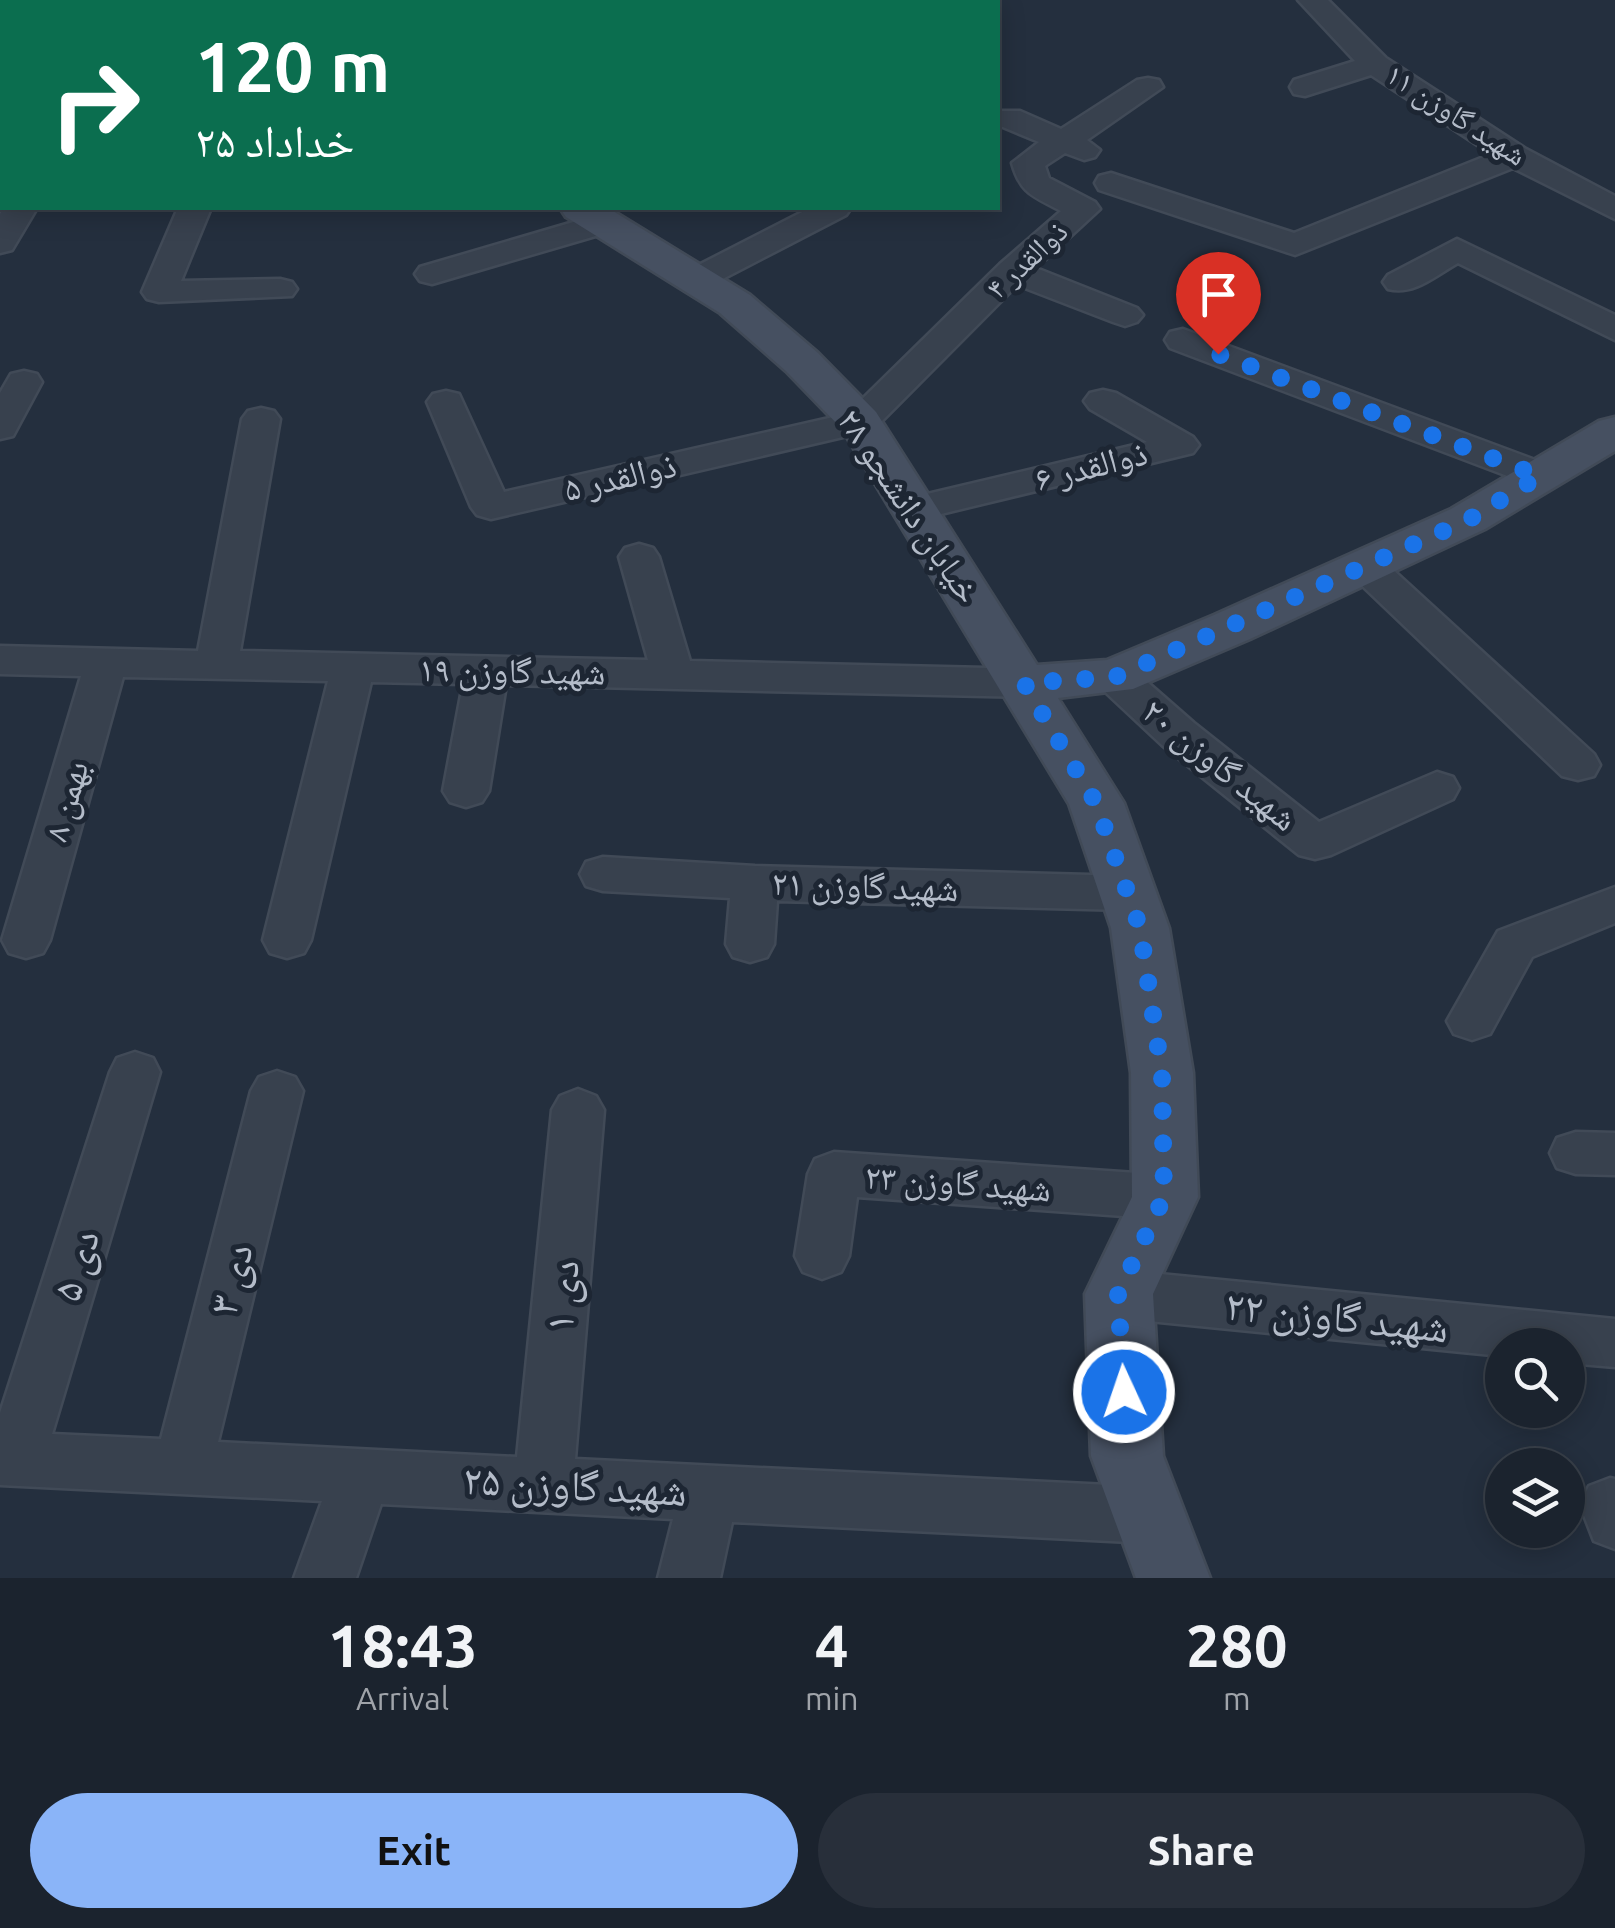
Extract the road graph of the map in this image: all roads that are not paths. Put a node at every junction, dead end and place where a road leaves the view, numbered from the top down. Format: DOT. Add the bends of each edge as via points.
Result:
graph roads {
  1 [pos="1312,0"];
  2 [pos="1375,64"];
  3 [pos="1305,86"];
  4 [pos="1170,113"];
  5 [pos="1455,114"];
  6 [pos="1009,118"];
  7 [pos="1422,127"];
  8 [pos="1062,141"];
  9 [pos="1515,156"];
  10 [pos="1615,209"];
  11 [pos="19,210"];
  12 [pos="193,210"];
  13 [pos="830,210"];
  14 [pos="592,216"];
  15 [pos="0,243"];
  16 [pos="1012,272"];
  17 [pos="432,274"];
  18 [pos="697,278"];
  19 [pos="1400,282"];
  20 [pos="280,289"];
  21 [pos="1125,315"];
  22 [pos="1615,329"];
  23 [pos="1183,340"];
  24 [pos="24,382"];
  25 [pos="1103,401"];
  26 [pos="446,402"];
  27 [pos="261,419"];
  28 [pos="860,422"];
  29 [pos="0,428"];
  30 [pos="1608,442"];
  31 [pos="1540,476"];
  32 [pos="916,508"];
  33 [pos="638,557"];
  34 [pos="1365,566"];
  35 [pos="0,660"];
  36 [pos="106,662"];
  37 [pos="216,665"];
  38 [pos="353,668"];
  39 [pos="487,671"];
  40 [pos="672,675"];
  41 [pos="1115,677"];
  42 [pos="1024,683"];
  43 [pos="1578,765"];
  44 [pos="1437,788"];
  45 [pos="466,790"];
  46 [pos="603,874"];
  47 [pos="754,883"];
  48 [pos="1127,893"];
  49 [pos="1615,904"];
  50 [pos="26,940"];
  51 [pos="287,940"];
  52 [pos="750,944"];
  53 [pos="1472,1022"];
  54 [pos="135,1072"];
  55 [pos="277,1091"];
  56 [pos="578,1110"];
  57 [pos="1164,1197"];
  58 [pos="822,1256"];
  59 [pos="1118,1294"];
  60 [pos="1615,1343"];
  61 [pos="8,1458"];
  62 [pos="183,1466"];
  63 [pos="362,1473"];
  64 [pos="544,1483"];
  65 [pos="708,1492"];
  66 [pos="1150,1515"];
  67 [pos="325,1578"];
  68 [pos="689,1578"];
  69 [pos="1174,1578"];
  1 -- 2 [label="street, شهید گاوزن ۱۱"];
  2 -- 3 [label="street"];
  2 -- 5 [label="street, شهید گاوزن ۱۱"];
  4 -- 8 [label="street, ذوالقدر ۴" via="1136,94"];
  5 -- 7 [label="street"];
  5 -- 9 [label="street, شهید گاوزن ۱۱"];
  6 -- 8 [label="street"];
  8 -- 9 [label="street" via="1110,172 1295,245"];
  8 -- 16 [label="street, ذوالقدر ۴" via="1028,163 1034,183 1083,209"];
  9 -- 10 [label="street, شهید گاوزن ۱۱"];
  11 -- 15 [label="street"];
  12 -- 20 [label="street" via="159,292"];
  13 -- 18 [label="street"];
  14 -- 17 [label="street"];
  14 -- 18 [label="street, خیابان دانشجو ۲۸"];
  16 -- 21 [label="street"];
  16 -- 28 [label="street, ذوالقدر ۴"];
  18 -- 28 [label="street, خیابان دانشجو ۲۸" via="802,362"];
  19 -- 22 [label="street" via="1457,249"];
  23 -- 31 [label="street"];
  24 -- 29 [label="street"];
  25 -- 32 [label="street, ذوالقدر ۶" via="1180,445"];
  26 -- 28 [label="street, ذوالقدر ۵" via="491,506"];
  27 -- 37 [label="street"];
  28 -- 32 [label="street, خیابان دانشجو ۲۸"];
  30 -- 31 [label="street"];
  31 -- 34 [label="street" via="1468,520"];
  32 -- 42 [label="street, خیابان دانشجو ۲۸"];
  33 -- 40 [label="street"];
  34 -- 41 [label="street"];
  34 -- 43 [label="street"];
  35 -- 36 [label="street, شهید گاوزن ۱۹"];
  36 -- 37 [label="street, شهید گاوزن ۱۹"];
  36 -- 50 [label="street, بهمن ۸"];
  37 -- 38 [label="street, شهید گاوزن ۱۹"];
  38 -- 39 [label="street, شهید گاوزن ۱۹"];
  38 -- 51 [label="street"];
  39 -- 40 [label="street, شهید گاوزن ۱۹"];
  39 -- 45 [label="street"];
  40 -- 42 [label="street, شهید گاوزن ۱۹"];
  41 -- 42 [label="street"];
  41 -- 44 [label="street, شهید گاوزن ۲۰" via="1315,842"];
  42 -- 48 [label="street, خیابان دانشجو ۲۸" via="1096,803"];
  46 -- 47 [label="street, شهید گاوزن ۲۱"];
  47 -- 48 [label="street, شهید گاوزن ۲۱"];
  47 -- 52 [label="street"];
  48 -- 57 [label="street, خیابان دانشجو ۲۸" via="1140,928 1162,1074"];
  49 -- 53 [label="street" via="1515,944"];
  54 -- 61 [label="street, دی ۵"];
  55 -- 62 [label="street, دی ۳"];
  56 -- 64 [label="street, دی ۱"];
  57 -- 58 [label="street, شهید گاوزن ۲۳" via="834,1174"];
  57 -- 59 [label="street"];
  59 -- 60 [label="street, شهید گاوزن ۲۲"];
  59 -- 66 [label="street" via="1128,1456"];
  61 -- 62 [label="street, شهید گاوزن ۲۵"];
  62 -- 63 [label="street, شهید گاوزن ۲۵"];
  63 -- 64 [label="street, شهید گاوزن ۲۵"];
  63 -- 67 [label="street"];
  64 -- 65 [label="street, شهید گاوزن ۲۵"];
  65 -- 66 [label="street, شهید گاوزن ۲۵"];
  65 -- 68 [label="street"];
  66 -- 69 [label="street"];
}
